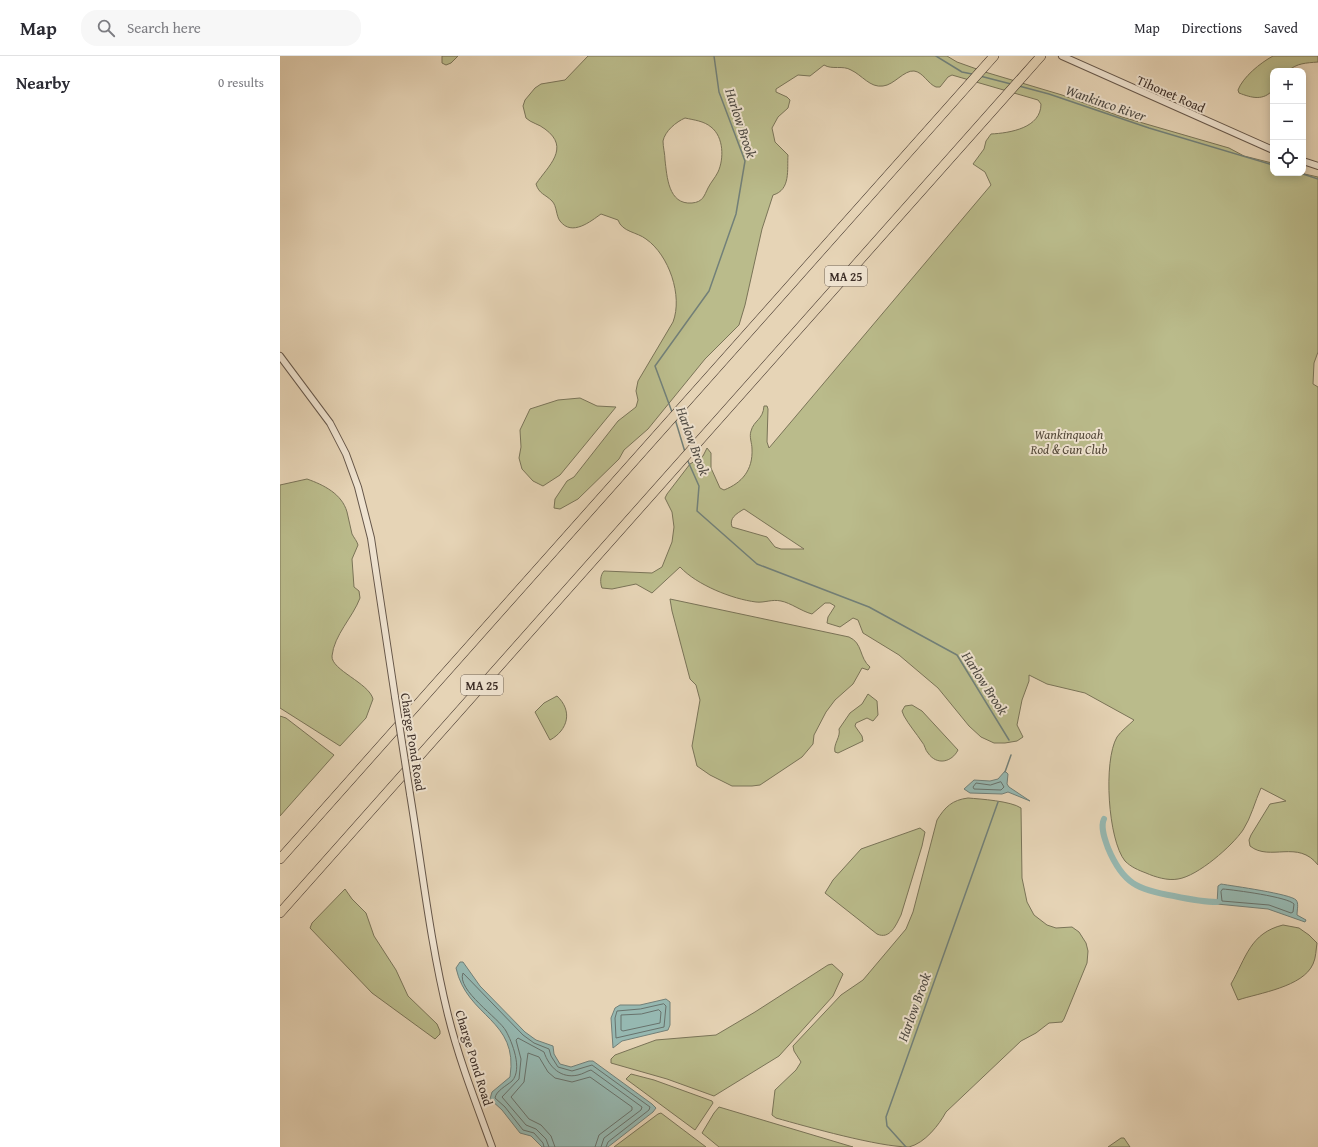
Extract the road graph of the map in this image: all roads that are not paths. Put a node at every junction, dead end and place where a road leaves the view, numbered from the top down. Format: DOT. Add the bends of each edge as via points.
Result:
graph roads {
  1 [pos="1041,56"];
  2 [pos="1062,56"];
  3 [pos="993,57"];
  4 [pos="1270,149"];
  5 [pos="1306,162"];
  6 [pos="1318,166"];
  7 [pos="280,356"];
  8 [pos="280,859"];
  9 [pos="280,913"];
  10 [pos="492,1147"];
  1 -- 9 [label="highway, MA 25"];
  2 -- 4 [label="street, Tihonet Road"];
  3 -- 8 [label="highway, MA 25"];
  5 -- 6 [label="street"];
  7 -- 10 [label="street, Charge Pond Road, bridge" via="330,423 355,477 370,534 433,943 445,1002 460,1058"];
}
